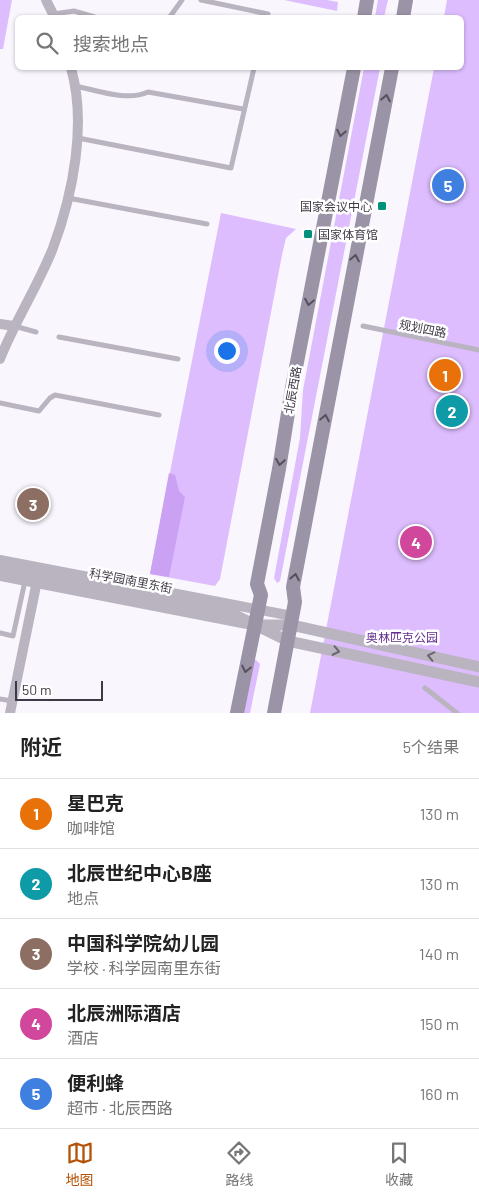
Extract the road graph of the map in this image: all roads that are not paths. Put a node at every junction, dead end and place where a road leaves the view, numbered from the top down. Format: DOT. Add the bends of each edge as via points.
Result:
graph roads {
  1 [pos="46,0"];
  2 [pos="182,0"];
  3 [pos="201,0"];
  4 [pos="367,0"];
  5 [pos="406,0"];
  6 [pos="268,14"];
  7 [pos="54,15"];
  8 [pos="58,15"];
  9 [pos="88,15"];
  10 [pos="171,15"];
  11 [pos="364,15"];
  12 [pos="404,15"];
  13 [pos="71,70"];
  14 [pos="254,70"];
  15 [pos="354,70"];
  16 [pos="392,70"];
  17 [pos="75,86"];
  18 [pos="244,109"];
  19 [pos="78,138"];
  20 [pos="68,198"];
  21 [pos="207,224"];
  22 [pos="0,324"];
  23 [pos="14,326"];
  24 [pos="363,326"];
  25 [pos="36,332"];
  26 [pos="59,336"];
  27 [pos="479,350"];
  28 [pos="0,359"];
  29 [pos="178,359"];
  30 [pos="0,403"];
  31 [pos="159,415"];
  32 [pos="0,560"];
  33 [pos="0,568"];
  34 [pos="38,575"];
  35 [pos="0,576"];
  36 [pos="26,577"];
  37 [pos="258,609"];
  38 [pos="255,625"];
  39 [pos="290,629"];
  40 [pos="0,633"];
  41 [pos="479,667"];
  42 [pos="479,682"];
  43 [pos="424,688"];
  44 [pos="0,699"];
  45 [pos="12,701"];
  46 [pos="10,713"];
  47 [pos="238,713"];
  48 [pos="274,713"];
  49 [pos="457,713"];
  1 -- 7 [label="street"];
  2 -- 10 [label="lane"];
  3 -- 6 [label="lane"];
  4 -- 11 [label="main road"];
  5 -- 12 [label="main road"];
  8 -- 9 [label="lane" via="74,11"];
  13 -- 17 [label="street"];
  14 -- 18 [label="lane"];
  15 -- 37 [label="main road, 北辰西路, one-way" via="257,584 261,595"];
  39 -- 16 [label="main road, one-way" via="295,602 293,587"];
  17 -- 18 [label="lane" via="126,96 148,92"];
  17 -- 19 [label="street"];
  18 -- 19 [label="lane" via="231,168"];
  19 -- 20 [label="street"];
  20 -- 21 [label="lane"];
  20 -- 23 [label="street" via="52,248"];
  22 -- 23 [label="street"];
  23 -- 25 [label="lane"];
  23 -- 28 [label="street"];
  24 -- 27 [label="lane, 规划四路"];
  26 -- 29 [label="lane"];
  30 -- 31 [label="lane" via="40,411 55,395"];
  32 -- 34 [label="street"];
  33 -- 36 [label="street, 科学园南里东街"];
  34 -- 36 [label="street, 科学园南里东街"];
  34 -- 37 [label="street"];
  34 -- 38 [label="street, 科学园南里东街" via="219,610"];
  34 -- 45 [label="street"];
  35 -- 36 [label="street"];
  36 -- 40 [label="lane" via="13,636"];
  37 -- 38 [label="main road, 北辰西路"];
  37 -- 39 [label="street"];
  38 -- 39 [label="street"];
  38 -- 47 [label="main road, 北辰西路, one-way"];
  41 -- 39 [label="street, one-way"];
  39 -- 42 [label="street, one-way"];
  39 -- 48 [label="main road"];
  43 -- 49 [label="lane"];
  44 -- 45 [label="lane"];
  45 -- 46 [label="street"];
}
